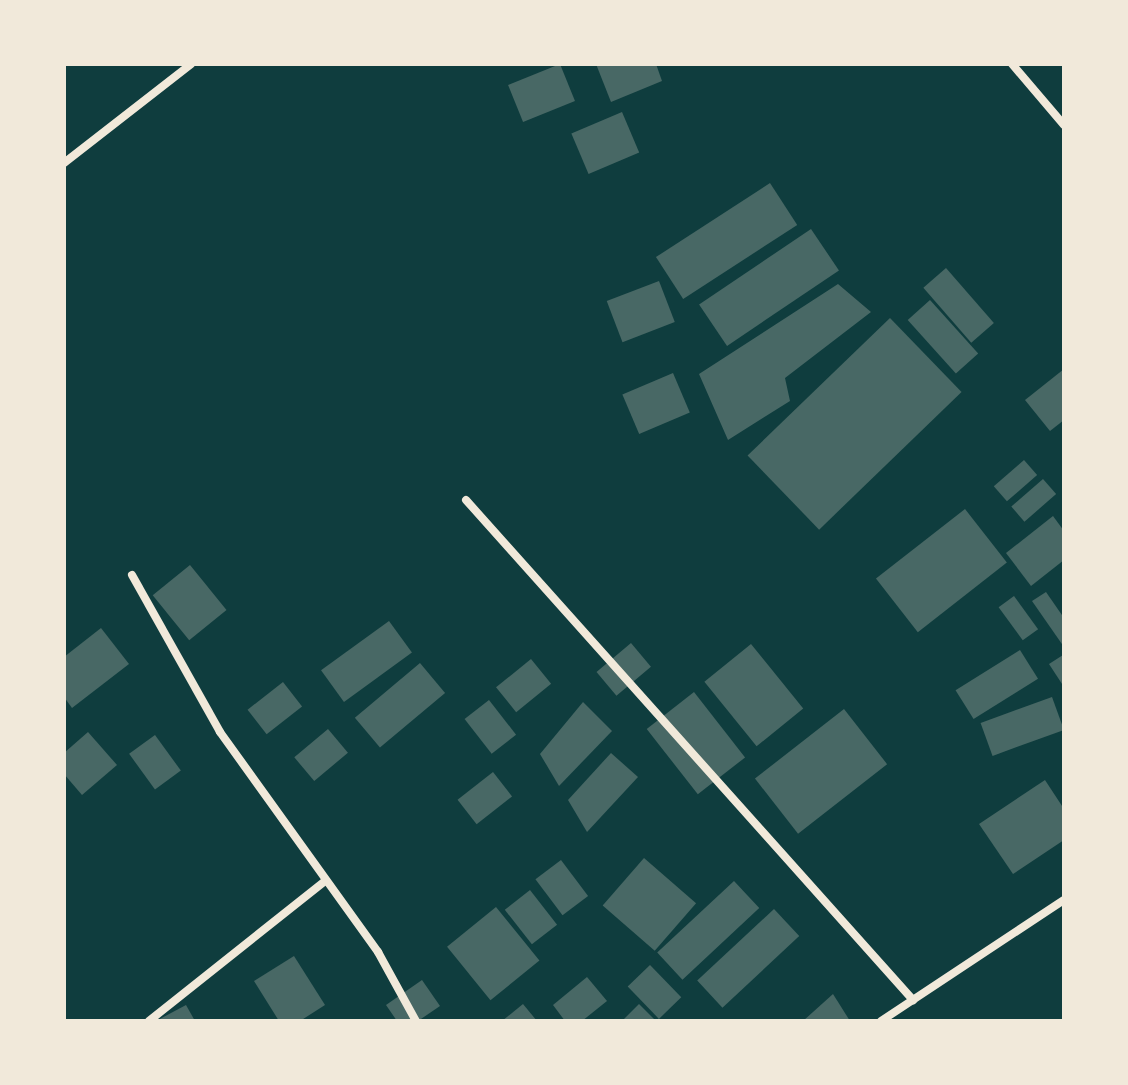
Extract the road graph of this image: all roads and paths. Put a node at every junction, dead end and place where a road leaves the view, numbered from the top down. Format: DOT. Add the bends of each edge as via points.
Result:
graph roads {
  1 [pos="191,64"];
  2 [pos="1012,64"];
  3 [pos="1064,125"];
  4 [pos="64,163"];
  5 [pos="466,500"];
  6 [pos="132,575"];
  7 [pos="326,880"];
  8 [pos="1064,900"];
  9 [pos="913,1000"];
  10 [pos="149,1021"];
  11 [pos="416,1021"];
  12 [pos="881,1021"];
  1 -- 4 [label="street"];
  2 -- 3 [label="street"];
  5 -- 9 [label="street"];
  6 -- 7 [label="street" via="220,732"];
  7 -- 10 [label="street"];
  7 -- 11 [label="street"];
  8 -- 9 [label="street"];
  9 -- 12 [label="street"];
}
